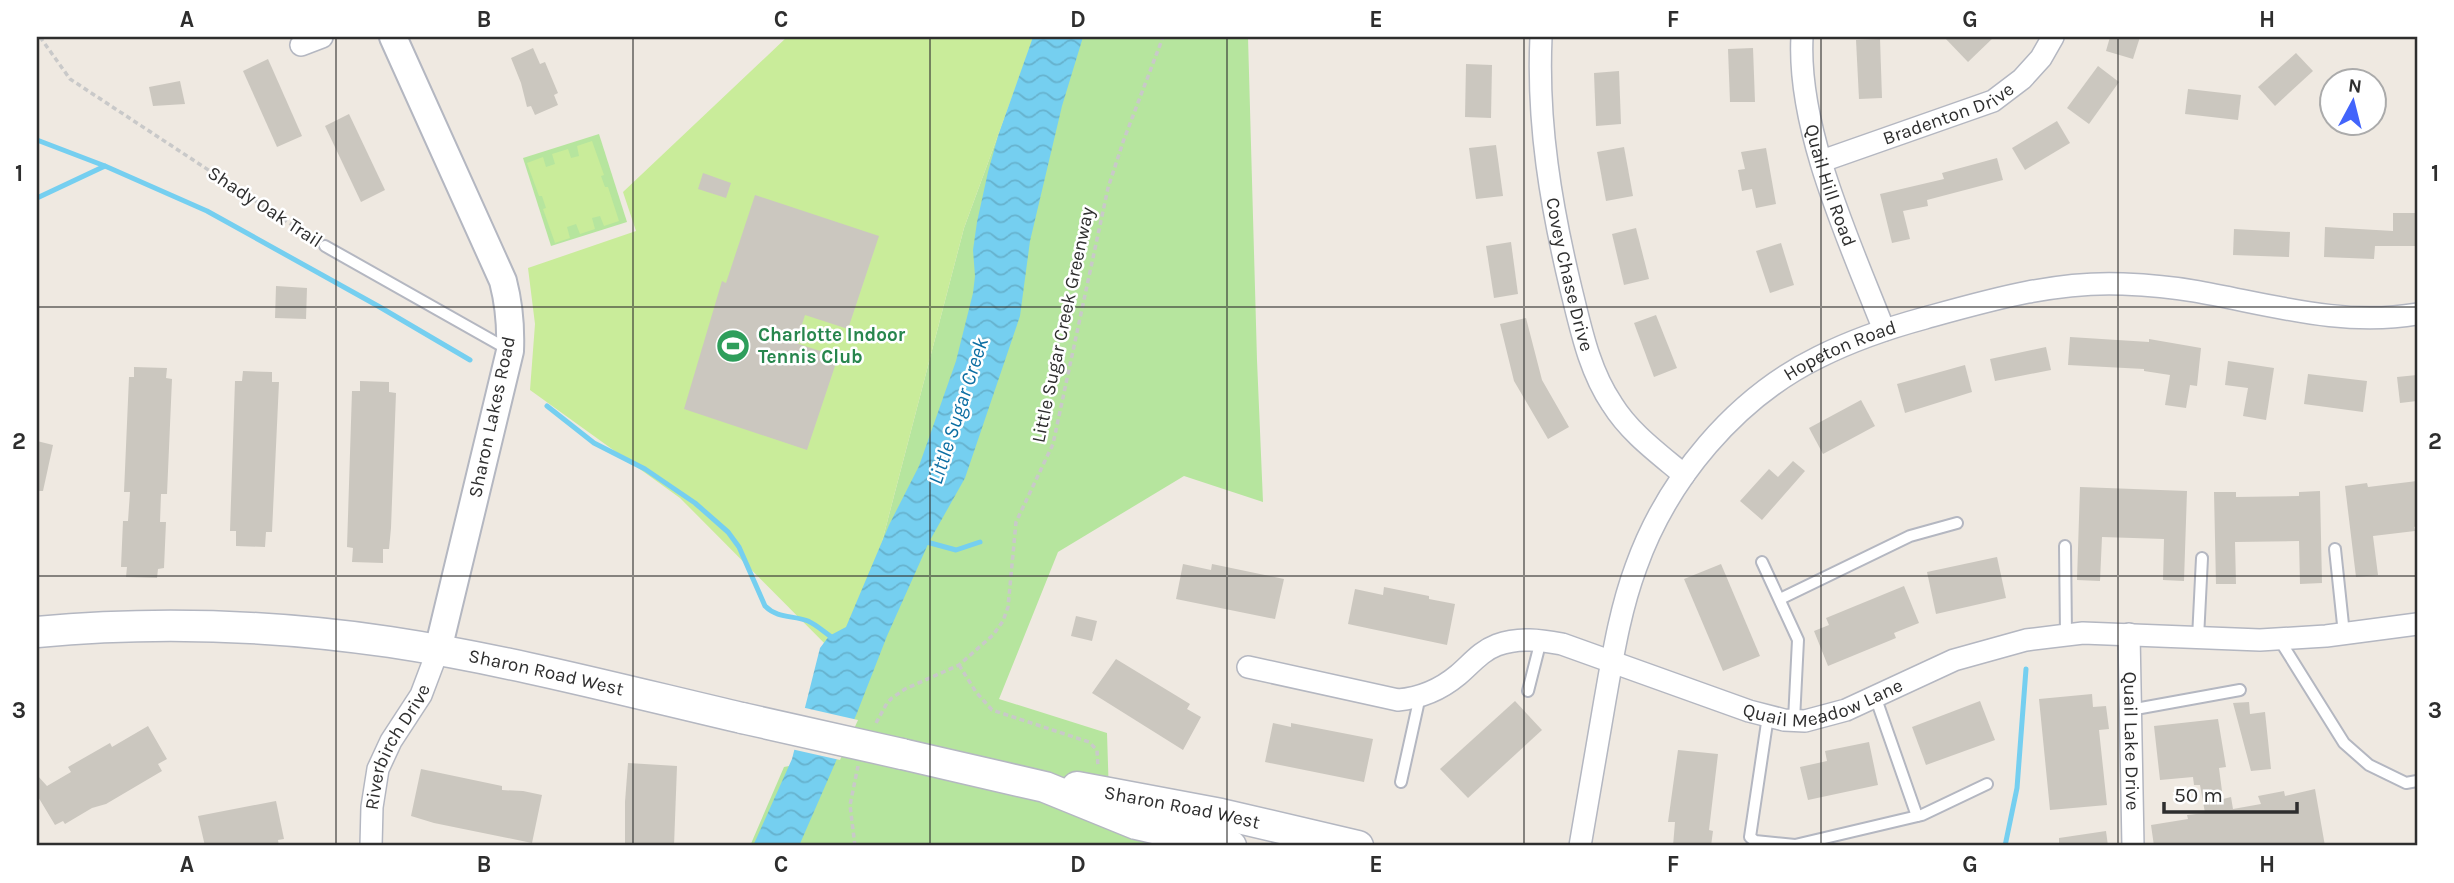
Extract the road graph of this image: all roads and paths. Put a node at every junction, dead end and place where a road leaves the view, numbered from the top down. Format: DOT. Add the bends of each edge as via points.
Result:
graph roads {
  1 [pos="40,37"];
  2 [pos="322,37"];
  3 [pos="393,37"];
  4 [pos="1163,37"];
  5 [pos="1541,37"];
  6 [pos="1802,37"];
  7 [pos="2053,37"];
  8 [pos="300,45"];
  9 [pos="1822,161"];
  10 [pos="325,246"];
  11 [pos="2417,314"];
  12 [pos="1884,330"];
  13 [pos="510,351"];
  14 [pos="1684,475"];
  15 [pos="1957,523"];
  16 [pos="2065,546"];
  17 [pos="2335,549"];
  18 [pos="2202,558"];
  19 [pos="1762,562"];
  20 [pos="1780,599"];
  21 [pos="2417,624"];
  22 [pos="37,632"];
  23 [pos="2129,634"];
  24 [pos="2344,634"];
  25 [pos="2066,635"];
  26 [pos="2198,638"];
  27 [pos="2279,639"];
  28 [pos="1541,640"];
  29 [pos="438,650"];
  30 [pos="1612,662"];
  31 [pos="959,664"];
  32 [pos="1248,667"];
  33 [pos="940,675"];
  34 [pos="2240,690"];
  35 [pos="1528,691"];
  36 [pos="1420,696"];
  37 [pos="1875,696"];
  38 [pos="2130,710"];
  39 [pos="1768,716"];
  40 [pos="1794,720"];
  41 [pos="1098,773"];
  42 [pos="2417,781"];
  43 [pos="1401,782"];
  44 [pos="1987,784"];
  45 [pos="1045,787"];
  46 [pos="1917,816"];
  47 [pos="371,846"];
  48 [pos="1231,846"];
  49 [pos="1358,846"];
  50 [pos="1580,846"];
  51 [pos="2133,846"];
  1 -- 10 [label="path, Shady Oak Trail" via="70,79"];
  2 -- 8 [label="street"];
  3 -- 13 [label="street, Sharon Lakes Road" via="503,281 509,305"];
  4 -- 31 [label="path, Little Sugar Creek Greenway" via="1108,187 1053,444 1016,522 1006,615 993,635"];
  5 -- 14 [label="street, Covey Chase Drive" via="1546,162 1556,226 1586,348 1612,405 1641,439"];
  6 -- 9 [label="street, Quail Hill Road" via="1804,89"];
  7 -- 9 [label="street, Bradenton Drive" via="2022,79 1993,102"];
  9 -- 12 [label="street, Quail Hill Road"];
  10 -- 13 [label="lane, Shady Oak Trail"];
  11 -- 12 [label="street, Hopeton Road" via="2345,318 2301,314 2169,287 2095,284 1998,297"];
  12 -- 14 [label="street, Hopeton Road" via="1816,358 1782,379 1713,439"];
  13 -- 29 [label="street, Sharon Lakes Road"];
  14 -- 30 [label="street, Hopeton Road" via="1654,524 1636,566"];
  15 -- 20 [label="lane" via="1910,536"];
  16 -- 25 [label="lane"];
  17 -- 24 [label="lane"];
  18 -- 26 [label="lane"];
  19 -- 20 [label="lane"];
  20 -- 40 [label="lane" via="1798,640"];
  21 -- 24 [label="street, Quail Meadow Lane"];
  22 -- 29 [label="main road, Sharon Road West" via="85,627 208,627 300,632"];
  23 -- 25 [label="street, Quail Meadow Lane"];
  23 -- 26 [label="street, Quail Meadow Lane"];
  23 -- 38 [label="street, Quail Lake Drive"];
  24 -- 27 [label="street, Quail Meadow Lane"];
  25 -- 37 [label="street, Quail Meadow Lane" via="1978,652"];
  26 -- 27 [label="street, Quail Meadow Lane"];
  27 -- 42 [label="lane" via="2344,743 2369,765 2406,783"];
  28 -- 30 [label="street, Quail Meadow Lane"];
  28 -- 35 [label="lane"];
  28 -- 36 [label="street, Quail Meadow Lane" via="1518,640 1489,649 1441,687"];
  29 -- 45 [label="main road, Sharon Road West, bridge"];
  29 -- 47 [label="street, Riverbirch Drive" via="421,695 378,769"];
  30 -- 39 [label="street, Quail Meadow Lane"];
  30 -- 50 [label="street, Hopeton Road"];
  31 -- 33 [label="path, Little Sugar Creek Greenway"];
  31 -- 41 [label="path" via="992,710 1089,742 1098,754"];
  32 -- 36 [label="street, Quail Meadow Lane" via="1385,698"];
  34 -- 38 [label="lane"];
  36 -- 43 [label="lane"];
  37 -- 40 [label="street, Quail Meadow Lane" via="1833,715"];
  37 -- 46 [label="lane"];
  38 -- 51 [label="street, Quail Lake Drive"];
  39 -- 40 [label="street, Quail Meadow Lane"];
  39 -- 46 [label="lane" via="1750,837 1755,841 1795,845"];
  44 -- 46 [label="lane"];
  45 -- 48 [label="main road, Sharon Road West" via="1136,824"];
  45 -- 49 [label="main road, Sharon Road West" via="1072,786 1130,796"];
}
